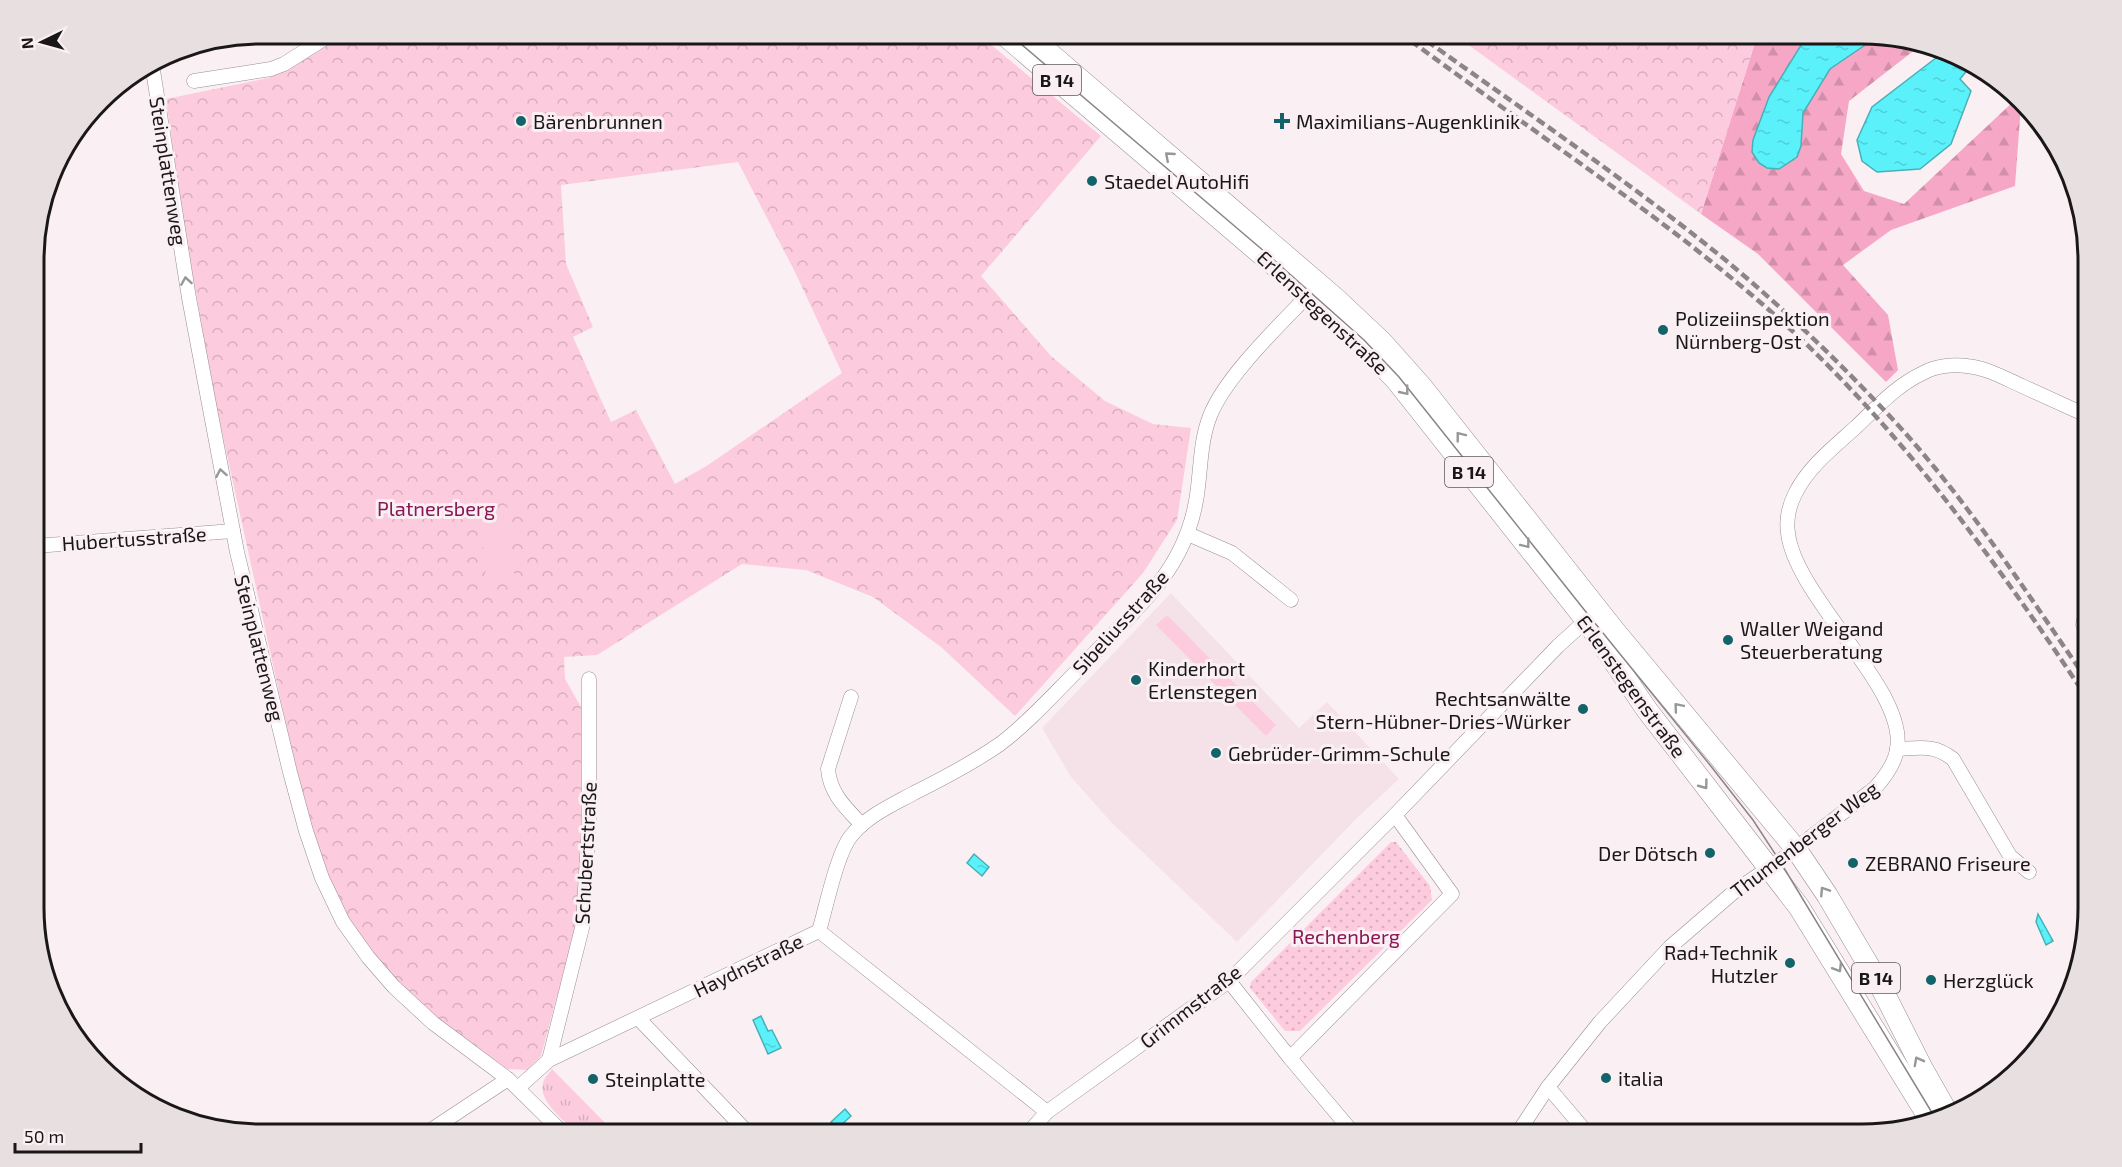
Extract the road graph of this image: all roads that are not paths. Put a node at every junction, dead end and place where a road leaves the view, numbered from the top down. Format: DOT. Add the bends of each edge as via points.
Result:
graph roads {
  1 [pos="316,44"];
  2 [pos="1015,44"];
  3 [pos="1038,44"];
  4 [pos="153,71"];
  5 [pos="194,81"];
  6 [pos="1314,289"];
  7 [pos="2078,411"];
  8 [pos="233,531"];
  9 [pos="1188,534"];
  10 [pos="44,545"];
  11 [pos="1291,600"];
  12 [pos="1592,615"];
  13 [pos="589,679"];
  14 [pos="851,696"];
  15 [pos="1897,749"];
  16 [pos="1395,815"];
  17 [pos="862,825"];
  18 [pos="1796,849"];
  19 [pos="1770,867"];
  20 [pos="2029,872"];
  21 [pos="819,931"];
  22 [pos="1229,981"];
  23 [pos="638,1018"];
  24 [pos="1290,1058"];
  25 [pos="549,1060"];
  26 [pos="513,1083"];
  27 [pos="1548,1087"];
  28 [pos="1944,1107"];
  29 [pos="1047,1112"];
  30 [pos="1926,1114"];
  31 [pos="442,1124"];
  32 [pos="554,1124"];
  33 [pos="739,1124"];
  34 [pos="1039,1124"];
  35 [pos="1346,1124"];
  36 [pos="1524,1124"];
  37 [pos="1579,1124"];
  1 -- 5 [label="street" via="271,69"];
  2 -- 6 [label="main road, Erlenstegenstraße / B 14"];
  6 -- 3 [label="main road, Erlenstegenstraße / B 14, one-way"];
  8 -- 4 [label="street, Steinplattenweg, one-way" via="189,298"];
  6 -- 9 [label="street, Sibeliusstraße" via="1219,398 1202,445"];
  6 -- 12 [label="main road, Erlenstegenstraße / B 14" via="1360,320 1411,375"];
  7 -- 15 [label="street" via="1987,370 1944,366 1924,372 1895,391 1814,466 1795,493 1787,527 1796,562 1880,692 1896,728"];
  8 -- 10 [label="street, Hubertusstraße"];
  8 -- 26 [label="street, Steinplattenweg" via="306,831 321,878 343,922 394,987 433,1023"];
  9 -- 11 [label="street" via="1232,553"];
  9 -- 17 [label="street, Sibeliusstraße" via="1152,592 1023,724 975,761"];
  12 -- 16 [label="street, Grimmstraße"];
  18 -- 12 [label="main road, Erlenstegenstraße / B 14, one-way"];
  12 -- 19 [label="main road, Erlenstegenstraße / B 14, one-way" via="1667,736"];
  13 -- 25 [label="street, Schubertstraße" via="590,825 583,924"];
  14 -- 17 [label="street" via="828,769 829,782"];
  15 -- 18 [label="street, Thumenberger Weg" via="1887,774 1875,788"];
  15 -- 20 [label="street" via="1928,747 1942,750 1953,759 2010,856"];
  16 -- 22 [label="street, Grimmstraße"];
  16 -- 24 [label="street" via="1452,894"];
  17 -- 21 [label="street, Sibeliusstraße" via="843,850"];
  18 -- 19 [label="street, Thumenberger Weg"];
  28 -- 18 [label="main road, B 14, one-way" via="1880,983"];
  19 -- 27 [label="street, Thumenberger Weg" via="1735,891 1670,947 1600,1022"];
  19 -- 30 [label="main road, B 14, one-way" via="1818,935"];
  21 -- 23 [label="street, Haydnstraße"];
  21 -- 29 [label="street, Haydnstraße"];
  22 -- 24 [label="street"];
  22 -- 29 [label="street, Grimmstraße"];
  23 -- 25 [label="street, Haydnstraße"];
  23 -- 33 [label="street"];
  24 -- 35 [label="street"];
  25 -- 26 [label="street, Haydnstraße"];
  26 -- 31 [label="street, Haydnstraße"];
  26 -- 32 [label="street, Steinplattenweg"];
  27 -- 36 [label="street, Thumenberger Weg"];
  27 -- 37 [label="street"];
  29 -- 34 [label="street, Grimmstraße"];
}
